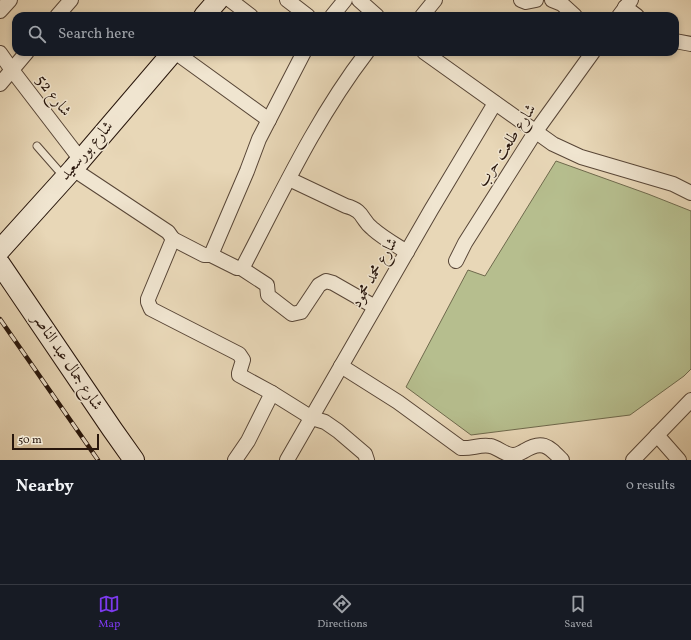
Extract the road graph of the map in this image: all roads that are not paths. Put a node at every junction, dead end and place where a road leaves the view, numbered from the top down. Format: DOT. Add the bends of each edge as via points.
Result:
graph roads {
  1 [pos="10,0"];
  2 [pos="71,0"];
  3 [pos="218,0"];
  4 [pos="230,0"];
  5 [pos="287,0"];
  6 [pos="345,0"];
  7 [pos="359,0"];
  8 [pos="435,0"];
  9 [pos="521,0"];
  10 [pos="536,0"];
  11 [pos="552,0"];
  12 [pos="0,11"];
  13 [pos="60,12"];
  14 [pos="208,12"];
  15 [pos="246,12"];
  16 [pos="303,12"];
  17 [pos="335,12"];
  18 [pos="372,12"];
  19 [pos="425,12"];
  20 [pos="571,12"];
  21 [pos="679,42"];
  22 [pos="691,44"];
  23 [pos="0,53"];
  24 [pos="24,56"];
  25 [pos="171,56"];
  26 [pos="180,56"];
  27 [pos="301,56"];
  28 [pos="365,56"];
  29 [pos="430,56"];
  30 [pos="590,56"];
  31 [pos="12,70"];
  32 [pos="0,84"];
  33 [pos="495,103"];
  34 [pos="269,120"];
  35 [pos="536,131"];
  36 [pos="37,146"];
  37 [pos="73,169"];
  38 [pos="289,179"];
  39 [pos="691,193"];
  40 [pos="173,240"];
  41 [pos="0,250"];
  42 [pos="407,252"];
  43 [pos="211,254"];
  44 [pos="456,261"];
  45 [pos="0,264"];
  46 [pos="241,268"];
  47 [pos="0,281"];
  48 [pos="375,307"];
  49 [pos="341,366"];
  50 [pos="272,393"];
  51 [pos="691,400"];
  52 [pos="312,418"];
  53 [pos="657,435"];
  54 [pos="121,460"];
  55 [pos="134,460"];
  56 [pos="235,460"];
  57 [pos="287,460"];
  58 [pos="367,460"];
  59 [pos="562,460"];
  60 [pos="633,460"];
  61 [pos="679,460"];
  1 -- 12 [label="street"];
  2 -- 13 [label="street"];
  3 -- 14 [label="main road"];
  4 -- 15 [label="street"];
  5 -- 16 [label="street"];
  6 -- 17 [label="street"];
  7 -- 18 [label="street"];
  8 -- 19 [label="street"];
  9 -- 10 [label="street"];
  11 -- 20 [label="street" via="562,4"];
  21 -- 22 [label="street"];
  23 -- 31 [label="street, شارع 52"];
  24 -- 31 [label="street"];
  25 -- 37 [label="main road, شارع بورسعيد"];
  26 -- 34 [label="street"];
  27 -- 34 [label="street"];
  28 -- 38 [label="street" via="326,112"];
  29 -- 33 [label="street"];
  30 -- 35 [label="street, شارع طلعت حرب"];
  31 -- 32 [label="street"];
  31 -- 37 [label="street, شارع 52"];
  33 -- 35 [label="street"];
  33 -- 42 [label="street, شارع محمد محمود"];
  34 -- 43 [label="street"];
  35 -- 39 [label="street" via="553,144 580,157 673,184"];
  35 -- 44 [label="street, شارع طلعت حرب"];
  36 -- 37 [label="lane"];
  37 -- 40 [label="street, شارع 52" via="168,232"];
  37 -- 41 [label="main road, شارع بورسعيد"];
  38 -- 42 [label="street" via="359,211 370,227"];
  38 -- 46 [label="street"];
  40 -- 43 [label="street, شارع 52" via="204,255"];
  40 -- 50 [label="street" via="148,299 149,306 239,354 243,360 239,375"];
  42 -- 48 [label="street, شارع محمد محمود"];
  43 -- 46 [label="street, شارع 52"];
  45 -- 55 [label="main road, شارع جمال عبد الناصر"];
  46 -- 48 [label="street, شارع 52" via="266,285 268,295 292,314 301,312 319,285 326,281"];
  47 -- 54 [label="main road, شارع جمال عبد الناصر"];
  48 -- 49 [label="street, شارع محمد محمود"];
  49 -- 52 [label="street, شارع محمد محمود"];
  49 -- 59 [label="street" via="398,402 462,448 490,446 509,455 517,455 536,446 543,446 548,447"];
  50 -- 52 [label="street"];
  50 -- 56 [label="street"];
  51 -- 53 [label="street"];
  52 -- 57 [label="street, شارع محمد محمود"];
  52 -- 58 [label="street" via="325,422 338,431 365,454"];
  53 -- 60 [label="street"];
  53 -- 61 [label="street"];
}
